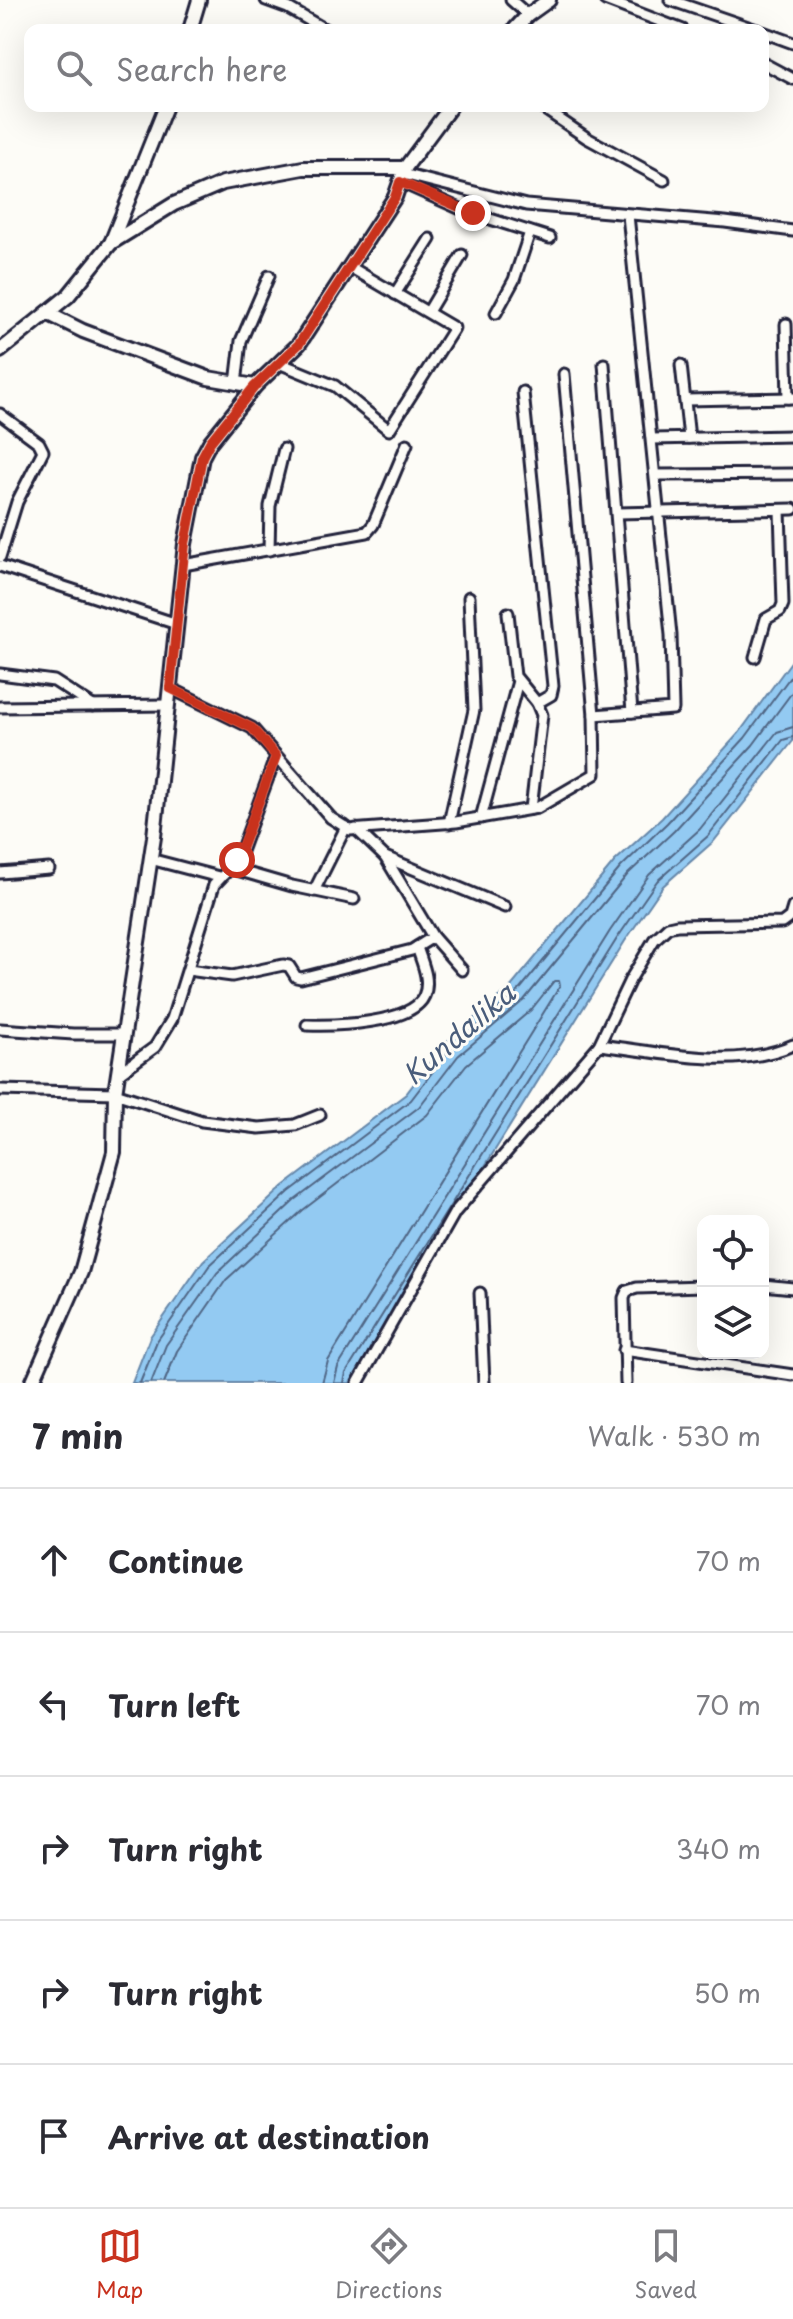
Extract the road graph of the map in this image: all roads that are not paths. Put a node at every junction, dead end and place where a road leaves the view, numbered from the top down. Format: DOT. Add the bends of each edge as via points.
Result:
graph roads {
  1 [pos="199,0"];
  2 [pos="266,0"];
  3 [pos="511,0"];
  4 [pos="549,0"];
  5 [pos="605,0"];
  6 [pos="670,0"];
  7 [pos="528,15"];
  8 [pos="192,24"];
  9 [pos="316,24"];
  10 [pos="520,24"];
  11 [pos="667,24"];
  12 [pos="740,24"];
  13 [pos="769,34"];
  14 [pos="793,43"];
  15 [pos="769,66"];
  16 [pos="793,79"];
  17 [pos="164,112"];
  18 [pos="447,112"];
  19 [pos="549,112"];
  20 [pos="403,175"];
  21 [pos="664,180"];
  22 [pos="628,215"];
  23 [pos="793,231"];
  24 [pos="530,232"];
  25 [pos="550,238"];
  26 [pos="430,239"];
  27 [pos="111,243"];
  28 [pos="462,255"];
  29 [pos="350,267"];
  30 [pos="269,276"];
  31 [pos="395,294"];
  32 [pos="428,312"];
  33 [pos="47,313"];
  34 [pos="496,313"];
  35 [pos="786,324"];
  36 [pos="0,351"];
  37 [pos="279,363"];
  38 [pos="604,364"];
  39 [pos="681,365"];
  40 [pos="564,374"];
  41 [pos="236,384"];
  42 [pos="255,386"];
  43 [pos="523,392"];
  44 [pos="791,398"];
  45 [pos="685,400"];
  46 [pos="0,414"];
  47 [pos="793,436"];
  48 [pos="689,438"];
  49 [pos="652,439"];
  50 [pos="407,444"];
  51 [pos="284,449"];
  52 [pos="793,474"];
  53 [pos="656,475"];
  54 [pos="793,509"];
  55 [pos="780,510"];
  56 [pos="660,512"];
  57 [pos="617,513"];
  58 [pos="269,550"];
  59 [pos="0,557"];
  60 [pos="183,565"];
  61 [pos="0,566"];
  62 [pos="469,597"];
  63 [pos="508,613"];
  64 [pos="176,628"];
  65 [pos="755,657"];
  66 [pos="0,674"];
  67 [pos="518,681"];
  68 [pos="170,688"];
  69 [pos="537,703"];
  70 [pos="168,705"];
  71 [pos="93,706"];
  72 [pos="0,707"];
  73 [pos="632,712"];
  74 [pos="594,715"];
  75 [pos="276,756"];
  76 [pos="531,809"];
  77 [pos="481,818"];
  78 [pos="449,823"];
  79 [pos="351,828"];
  80 [pos="385,857"];
  81 [pos="150,859"];
  82 [pos="230,868"];
  83 [pos="49,869"];
  84 [pos="0,873"];
  85 [pos="219,877"];
  86 [pos="314,891"];
  87 [pos="354,899"];
  88 [pos="505,907"];
  89 [pos="793,907"];
  90 [pos="433,937"];
  91 [pos="417,947"];
  92 [pos="188,970"];
  93 [pos="462,970"];
  94 [pos="307,1025"];
  95 [pos="0,1029"];
  96 [pos="124,1034"];
  97 [pos="599,1045"];
  98 [pos="793,1045"];
  99 [pos="118,1074"];
  100 [pos="0,1090"];
  101 [pos="115,1093"];
  102 [pos="320,1115"];
  103 [pos="697,1286"];
  104 [pos="769,1286"];
  105 [pos="793,1288"];
  106 [pos="480,1293"];
  107 [pos="624,1350"];
  108 [pos="793,1375"];
  109 [pos="32,1383"];
  110 [pos="358,1383"];
  111 [pos="484,1383"];
  112 [pos="626,1383"];
  1 -- 8 [label="street"];
  2 -- 9 [label="street"];
  3 -- 7 [label="street"];
  4 -- 7 [label="street"];
  5 -- 11 [label="street"];
  6 -- 12 [label="street"];
  7 -- 10 [label="street"];
  13 -- 14 [label="street"];
  15 -- 16 [label="street"];
  17 -- 27 [label="street"];
  18 -- 20 [label="street"];
  19 -- 21 [label="street"];
  20 -- 22 [label="street" via="526,205"];
  20 -- 24 [label="street" via="465,211"];
  20 -- 27 [label="street" via="303,168 223,183 174,204"];
  20 -- 29 [label="street" via="395,197"];
  22 -- 23 [label="street"];
  22 -- 49 [label="street"];
  24 -- 25 [label="street"];
  24 -- 34 [label="street"];
  26 -- 31 [label="street"];
  27 -- 33 [label="street" via="68,296"];
  28 -- 32 [label="street"];
  29 -- 31 [label="street"];
  29 -- 37 [label="street" via="299,344"];
  30 -- 41 [label="street" via="241,341"];
  31 -- 32 [label="street"];
  32 -- 37 [label="street" via="454,328 389,430 335,386"];
  33 -- 36 [label="street"];
  33 -- 41 [label="street" via="208,378"];
  35 -- 44 [label="street"];
  37 -- 42 [label="street"];
  38 -- 57 [label="street"];
  39 -- 45 [label="street"];
  40 -- 74 [label="street"];
  41 -- 42 [label="street"];
  42 -- 60 [label="street" via="202,457"];
  43 -- 69 [label="street" via="553,686 552,693"];
  44 -- 45 [label="street"];
  45 -- 48 [label="street"];
  46 -- 59 [label="street" via="43,447 17,502"];
  47 -- 48 [label="street"];
  48 -- 49 [label="street"];
  49 -- 53 [label="street"];
  50 -- 58 [label="street" via="367,532"];
  51 -- 58 [label="street" via="269,511"];
  52 -- 53 [label="street"];
  53 -- 56 [label="street"];
  54 -- 55 [label="street"];
  55 -- 56 [label="street"];
  55 -- 65 [label="street" via="783,604 766,619"];
  56 -- 57 [label="street"];
  56 -- 73 [label="street" via="673,709"];
  57 -- 73 [label="street"];
  58 -- 60 [label="street"];
  60 -- 64 [label="street"];
  61 -- 64 [label="street"];
  62 -- 78 [label="street" via="474,710"];
  63 -- 67 [label="street"];
  64 -- 68 [label="street"];
  66 -- 71 [label="street" via="54,681"];
  67 -- 69 [label="street"];
  67 -- 77 [label="street"];
  68 -- 70 [label="street"];
  68 -- 75 [label="street" via="252,728"];
  69 -- 76 [label="street" via="542,719"];
  70 -- 71 [label="street"];
  70 -- 81 [label="street"];
  71 -- 72 [label="street"];
  73 -- 74 [label="street"];
  74 -- 76 [label="street" via="595,774"];
  75 -- 79 [label="street" via="331,818"];
  75 -- 82 [label="street"];
  76 -- 77 [label="street"];
  77 -- 78 [label="street"];
  78 -- 79 [label="street"];
  79 -- 80 [label="street"];
  79 -- 86 [label="street"];
  80 -- 88 [label="street"];
  80 -- 90 [label="street"];
  81 -- 85 [label="street"];
  81 -- 96 [label="street"];
  82 -- 85 [label="street"];
  82 -- 86 [label="street"];
  83 -- 84 [label="street"];
  85 -- 92 [label="street"];
  86 -- 87 [label="street"];
  89 -- 97 [label="street" via="782,923 668,927 630,980"];
  90 -- 91 [label="street"];
  90 -- 93 [label="street"];
  91 -- 92 [label="street" via="301,978 283,965 232,976"];
  91 -- 94 [label="street" via="426,986 413,1008 365,1024"];
  92 -- 99 [label="street" via="172,1019 155,1047"];
  95 -- 96 [label="street"];
  96 -- 99 [label="street"];
  97 -- 98 [label="street" via="753,1058"];
  97 -- 110 [label="street" via="455,1212"];
  99 -- 101 [label="street"];
  100 -- 101 [label="street"];
  101 -- 102 [label="street" via="202,1121 259,1128 295,1125"];
  101 -- 109 [label="street" via="114,1152 81,1272"];
  103 -- 107 [label="street" via="627,1291"];
  104 -- 105 [label="street"];
  106 -- 111 [label="street"];
  107 -- 108 [label="street"];
  107 -- 112 [label="street"];
}
